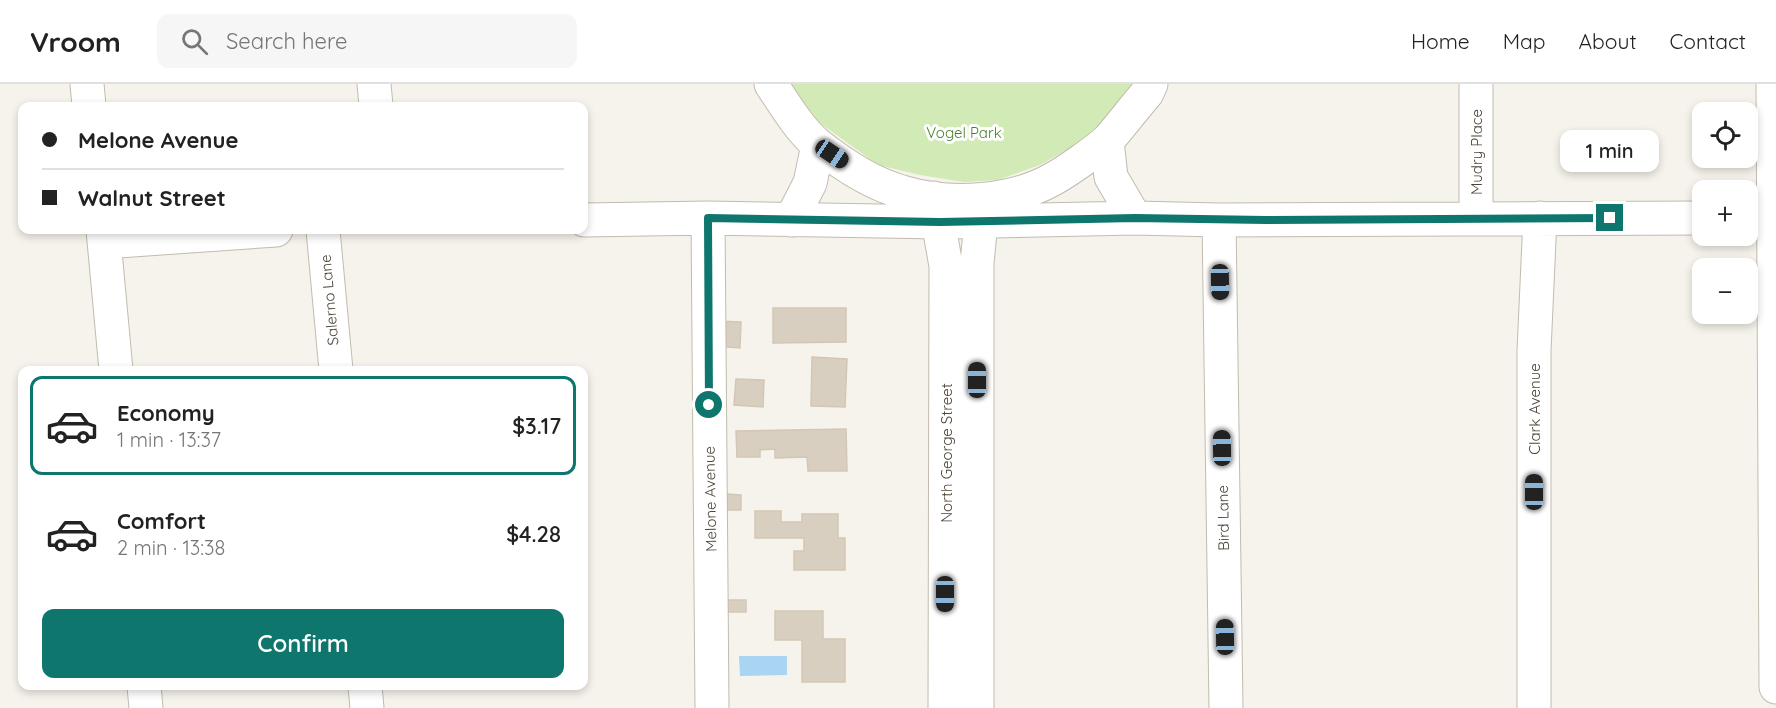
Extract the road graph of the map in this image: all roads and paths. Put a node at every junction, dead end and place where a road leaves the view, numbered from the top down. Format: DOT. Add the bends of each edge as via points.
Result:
graph roads {
  1 [pos="87,84"];
  2 [pos="374,84"];
  3 [pos="771,84"];
  4 [pos="1151,84"];
  5 [pos="1476,84"];
  6 [pos="1773,84"];
  7 [pos="89,102"];
  8 [pos="376,102"];
  9 [pos="1107,141"];
  10 [pos="818,145"];
  11 [pos="937,210"];
  12 [pos="984,211"];
  13 [pos="708,218"];
  14 [pos="1135,218"];
  15 [pos="1540,218"];
  16 [pos="1692,218"];
  17 [pos="1765,218"];
  18 [pos="1476,219"];
  19 [pos="588,220"];
  20 [pos="791,220"];
  21 [pos="1219,220"];
  22 [pos="161,234"];
  23 [pos="323,234"];
  24 [pos="104,236"];
  25 [pos="116,366"];
  26 [pos="336,366"];
  27 [pos="1776,687"];
  28 [pos="144,690"];
  29 [pos="365,690"];
  30 [pos="146,708"];
  31 [pos="367,708"];
  32 [pos="712,708"];
  33 [pos="945,708"];
  34 [pos="977,708"];
  35 [pos="1226,708"];
  36 [pos="1534,708"];
  1 -- 7 [label="street"];
  2 -- 8 [label="street"];
  3 -- 10 [label="street"];
  4 -- 9 [label="street"];
  5 -- 18 [label="street, Mudry Place"];
  6 -- 17 [label="street"];
  9 -- 12 [label="street" via="1052,180 1011,195"];
  9 -- 14 [label="street" via="1111,177"];
  10 -- 11 [label="street" via="871,178"];
  10 -- 20 [label="street" via="810,183"];
  11 -- 12 [label="street"];
  11 -- 20 [label="street"];
  11 -- 33 [label="street, North George Street" via="946,266"];
  12 -- 14 [label="street"];
  12 -- 34 [label="street, North George Street" via="977,262"];
  13 -- 19 [label="street"];
  13 -- 20 [label="street"];
  13 -- 32 [label="street, Melone Avenue"];
  14 -- 21 [label="street"];
  15 -- 16 [label="street"];
  15 -- 18 [label="street"];
  15 -- 36 [label="street, Clark Avenue" via="1534,363"];
  17 -- 27 [label="street"];
  18 -- 21 [label="street"];
  21 -- 35 [label="street, Bird Lane"];
  22 -- 24 [label="street"];
  23 -- 26 [label="street, Salerno Lane"];
  24 -- 25 [label="street"];
  28 -- 30 [label="street"];
  29 -- 31 [label="street"];
}
